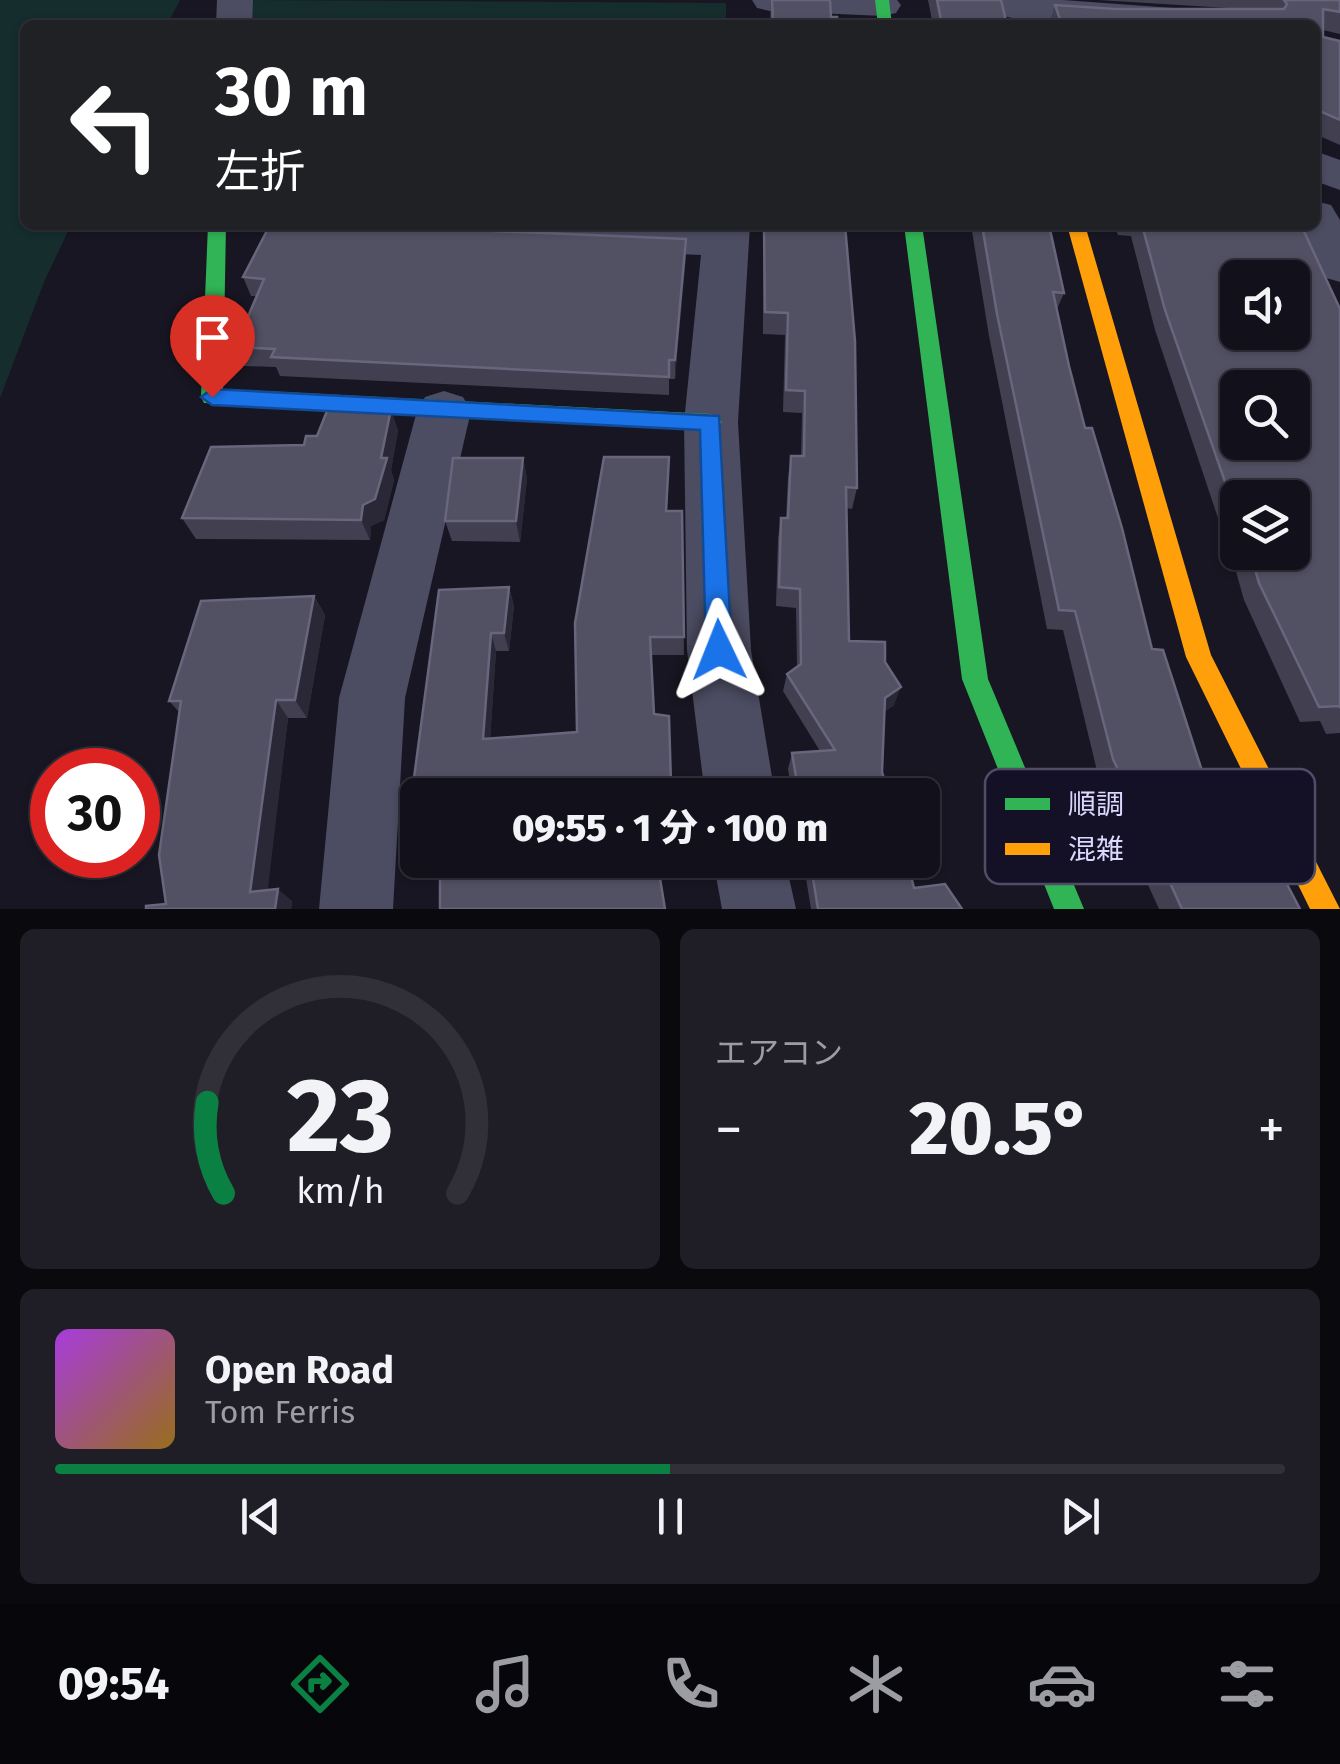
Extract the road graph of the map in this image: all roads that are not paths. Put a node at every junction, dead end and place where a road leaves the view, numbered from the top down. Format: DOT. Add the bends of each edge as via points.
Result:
graph roads {
  1 [pos="749,4"];
  2 [pos="883,10"];
  3 [pos="1014,11"];
  4 [pos="1170,20"];
  5 [pos="1320,225"];
  6 [pos="217,230"];
  7 [pos="585,230"];
  8 [pos="914,230"];
  9 [pos="1077,230"];
  10 [pos="726,233"];
  11 [pos="1340,266"];
  12 [pos="444,411"];
  13 [pos="711,422"];
  14 [pos="1012,769"];
  15 [pos="1256,769"];
  16 [pos="738,778"];
  17 [pos="753,878"];
  18 [pos="1059,884"];
  19 [pos="1313,884"];
  20 [pos="356,909"];
  21 [pos="759,909"];
  22 [pos="1069,909"];
  23 [pos="1326,909"];
  1 -- 2 [label="street"];
  3 -- 4 [label="street"];
  5 -- 11 [label="street"];
  6 -- 12 [label="street" via="212,397"];
  7 -- 10 [label="street"];
  8 -- 14 [label="street" via="975,678"];
  9 -- 15 [label="street" via="1199,656"];
  10 -- 13 [label="street"];
  12 -- 13 [label="street"];
  12 -- 20 [label="street" via="372,698"];
  13 -- 16 [label="street" via="719,650"];
  17 -- 21 [label="street"];
  18 -- 22 [label="street"];
  19 -- 23 [label="street"];
}
